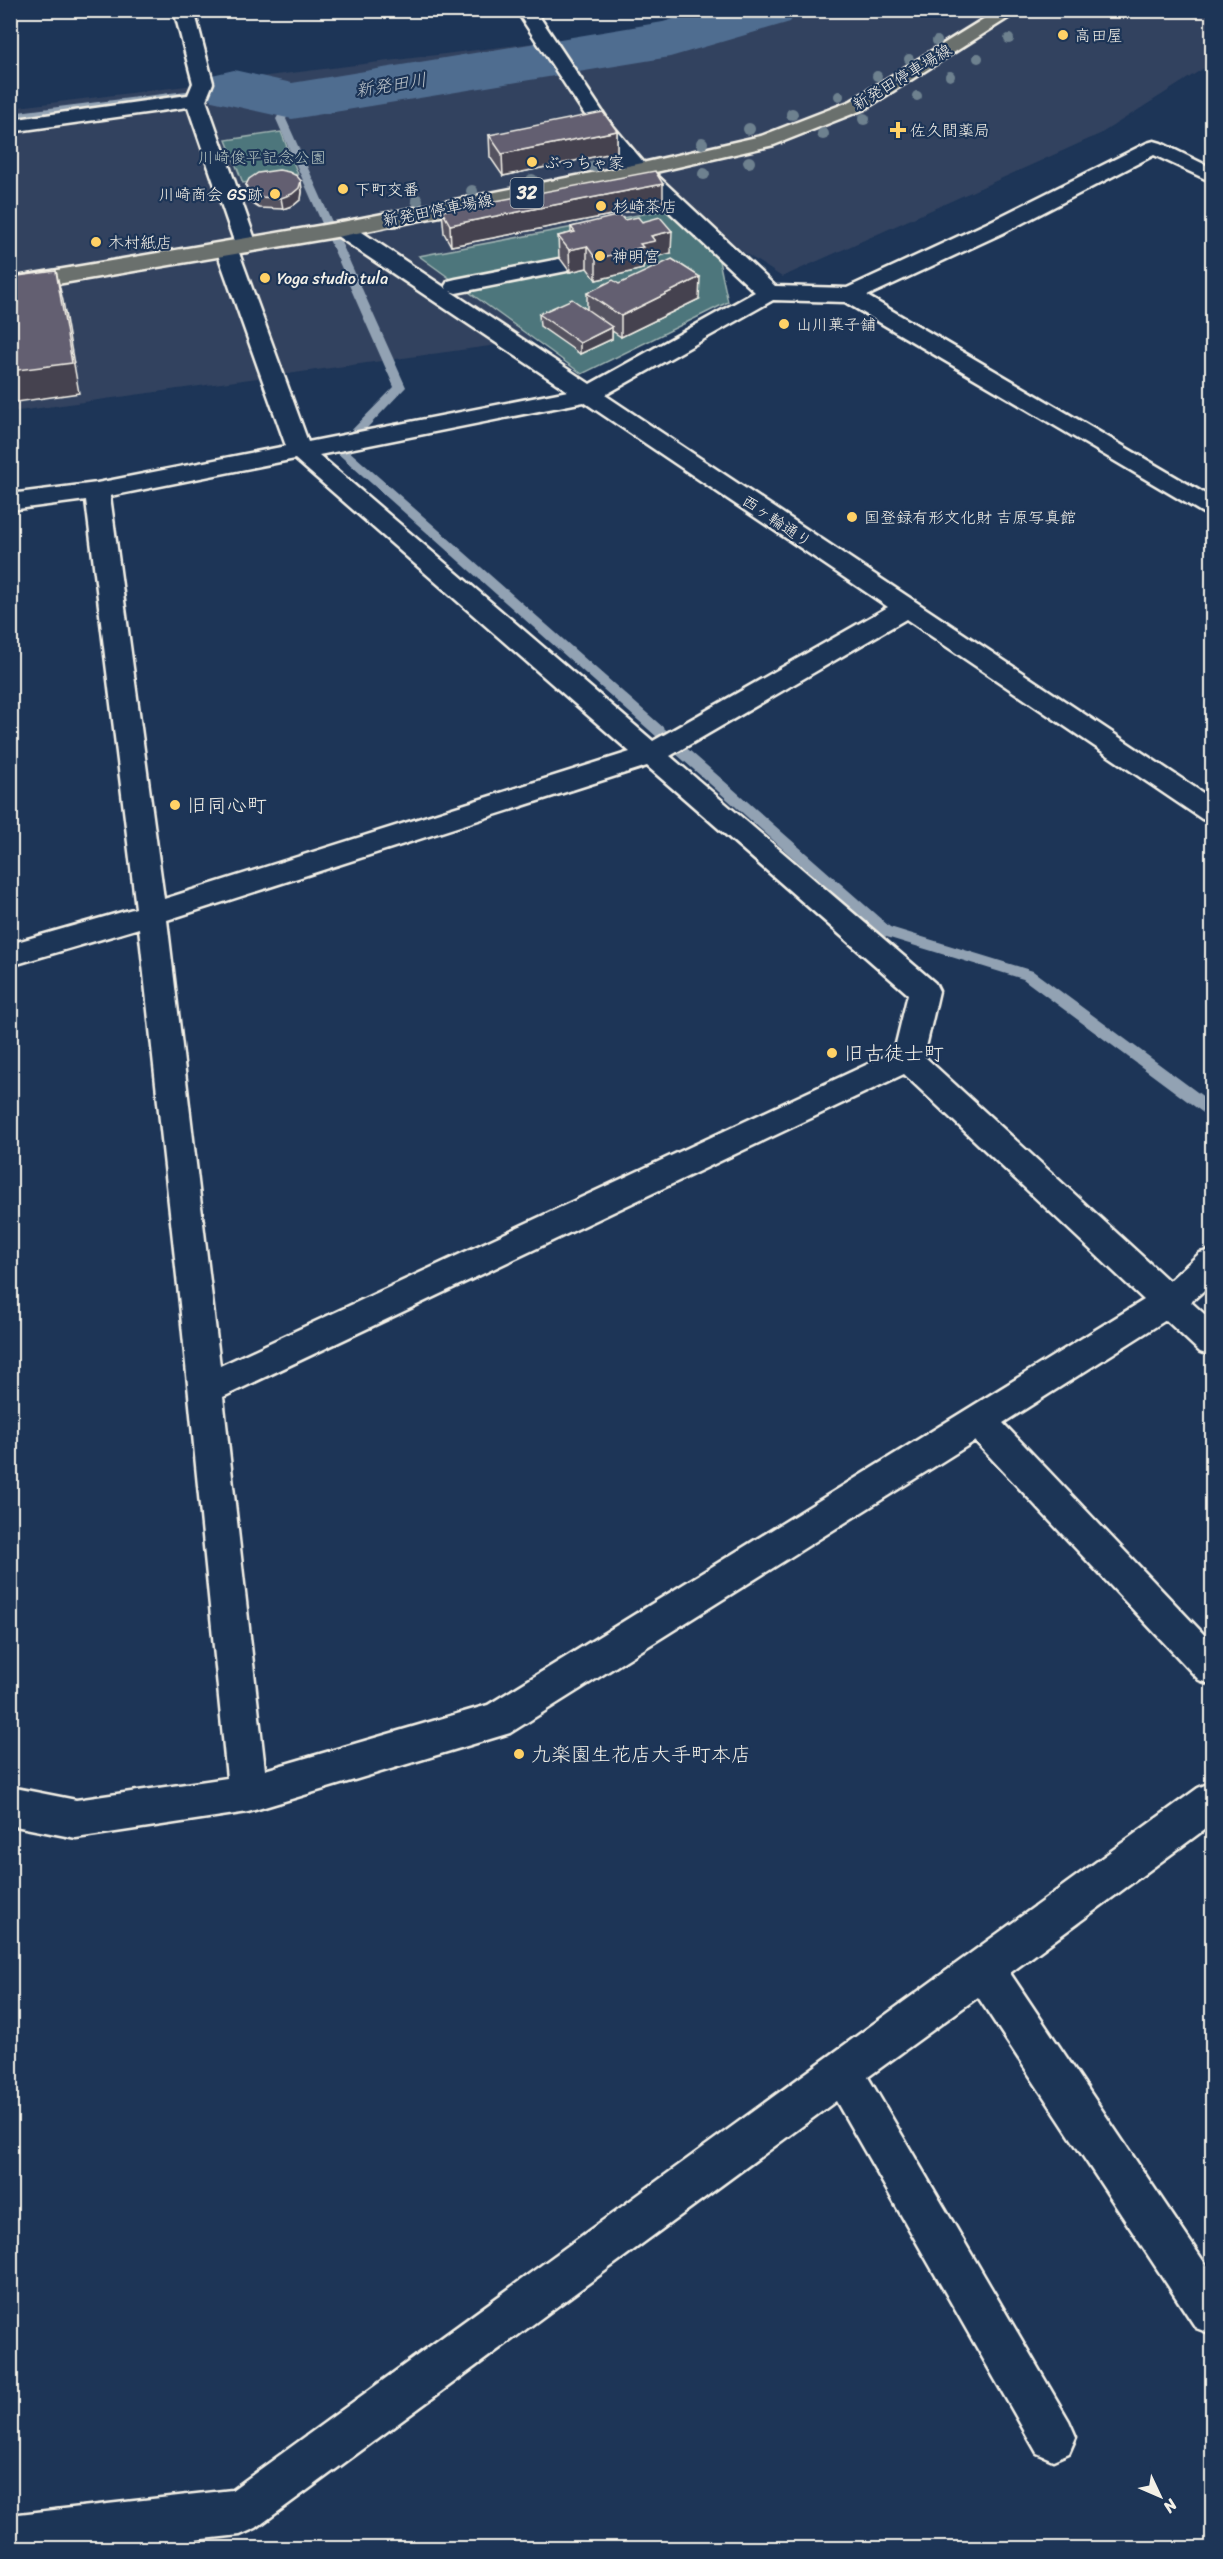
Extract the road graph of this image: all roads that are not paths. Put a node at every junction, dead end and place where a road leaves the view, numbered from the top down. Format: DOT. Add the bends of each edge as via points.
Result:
graph roads {
  1 [pos="184,10"];
  2 [pos="525,10"];
  3 [pos="1012,10"];
  4 [pos="200,92"];
  5 [pos="10,126"];
  6 [pos="638,170"];
  7 [pos="1212,176"];
  8 [pos="342,229"];
  9 [pos="236,247"];
  10 [pos="559,266"];
  11 [pos="10,285"];
  12 [pos="456,286"];
  13 [pos="769,293"];
  14 [pos="849,295"];
  15 [pos="588,394"];
  16 [pos="299,450"];
  17 [pos="97,491"];
  18 [pos="10,502"];
  19 [pos="1212,508"];
  20 [pos="907,607"];
  21 [pos="651,755"];
  22 [pos="1212,812"];
  23 [pos="151,914"];
  24 [pos="10,954"];
  25 [pos="909,1059"];
  26 [pos="1212,1263"];
  27 [pos="1170,1301"];
  28 [pos="1212,1342"];
  29 [pos="206,1389"];
  30 [pos="979,1421"];
  31 [pos="1212,1668"];
  32 [pos="248,1792"];
  33 [pos="1212,1802"];
  34 [pos="10,1806"];
  35 [pos="983,1969"];
  36 [pos="842,2072"];
  37 [pos="1212,2313"];
  38 [pos="1053,2437"];
  39 [pos="10,2538"];
  1 -- 4 [label="street"];
  2 -- 6 [label="street" via="600,123"];
  3 -- 6 [label="main road, 新発田停車場線 / 32" via="858,105 767,141"];
  4 -- 5 [label="street"];
  4 -- 9 [label="street"];
  6 -- 8 [label="main road, 新発田停車場線 / 32"];
  6 -- 13 [label="street"];
  7 -- 14 [label="street" via="1154,147 995,228"];
  8 -- 9 [label="main road, 新発田停車場線 / 32"];
  8 -- 15 [label="street, 西ヶ輪通り"];
  9 -- 11 [label="main road, 新発田停車場線 / 32"];
  9 -- 16 [label="street"];
  10 -- 12 [label="street"];
  13 -- 14 [label="street"];
  13 -- 15 [label="street"];
  14 -- 19 [label="street"];
  15 -- 16 [label="street"];
  15 -- 20 [label="street, 西ヶ輪通り"];
  16 -- 17 [label="street"];
  16 -- 21 [label="street"];
  17 -- 18 [label="street"];
  17 -- 23 [label="street"];
  20 -- 21 [label="street"];
  20 -- 22 [label="street, 西ヶ輪通り"];
  21 -- 23 [label="street"];
  21 -- 25 [label="street" via="924,991"];
  23 -- 24 [label="street"];
  23 -- 29 [label="street"];
  25 -- 27 [label="street"];
  25 -- 29 [label="street"];
  26 -- 27 [label="street"];
  27 -- 28 [label="street"];
  27 -- 30 [label="street"];
  29 -- 32 [label="street"];
  30 -- 31 [label="street"];
  30 -- 32 [label="street" via="497,1720"];
  32 -- 34 [label="street" via="76,1819"];
  33 -- 35 [label="street"];
  35 -- 36 [label="street"];
  35 -- 37 [label="street"];
  36 -- 38 [label="street"];
  36 -- 39 [label="street" via="240,2512"];
}
